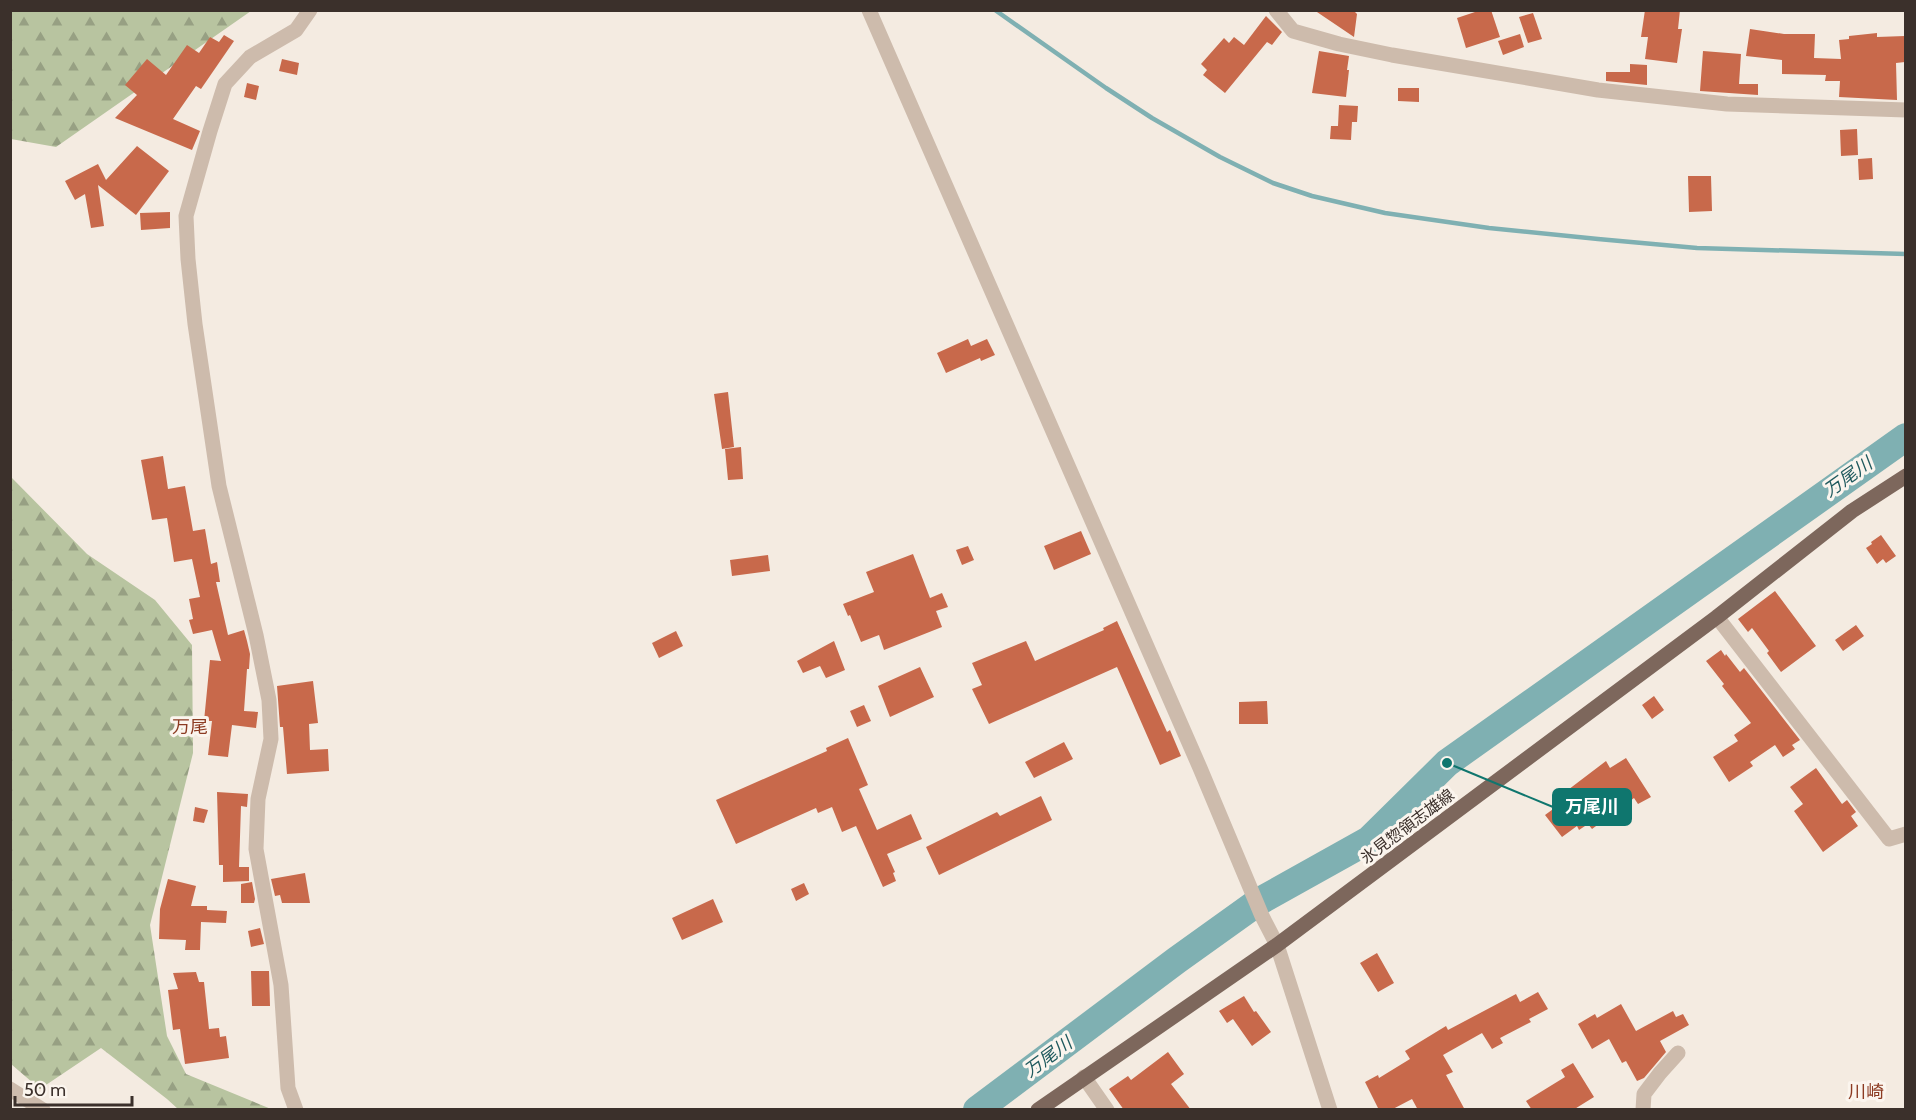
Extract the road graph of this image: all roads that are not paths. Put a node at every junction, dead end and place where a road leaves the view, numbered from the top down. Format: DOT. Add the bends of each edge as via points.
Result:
graph roads {
  1 [pos="310,10"];
  2 [pos="868,10"];
  3 [pos="1276,10"];
  4 [pos="1905,110"];
  5 [pos="1905,476"];
  6 [pos="1717,617"];
  7 [pos="1905,834"];
  8 [pos="1277,945"];
  9 [pos="1678,1053"];
  10 [pos="1084,1077"];
  11 [pos="10,1089"];
  12 [pos="43,1110"];
  13 [pos="296,1110"];
  14 [pos="1038,1110"];
  15 [pos="1107,1110"];
  16 [pos="1330,1110"];
  17 [pos="1643,1110"];
  1 -- 13 [label="street" via="296,30 250,57 225,84 186,216 195,324 219,486 269,700 271,739 258,799 256,849 281,985 288,1089"];
  2 -- 8 [label="street"];
  3 -- 4 [label="street" via="1293,31 1339,44 1598,90 1727,104"];
  5 -- 6 [label="main road, 氷見惣領志雄線" via="1852,511"];
  6 -- 7 [label="street" via="1888,839"];
  6 -- 8 [label="main road, 氷見惣領志雄線"];
  8 -- 10 [label="main road, 氷見惣領志雄線"];
  8 -- 16 [label="street"];
  9 -- 17 [label="street" via="1644,1094"];
  10 -- 14 [label="main road, 氷見惣領志雄線"];
  10 -- 15 [label="street"];
  11 -- 12 [label="street"];
}
